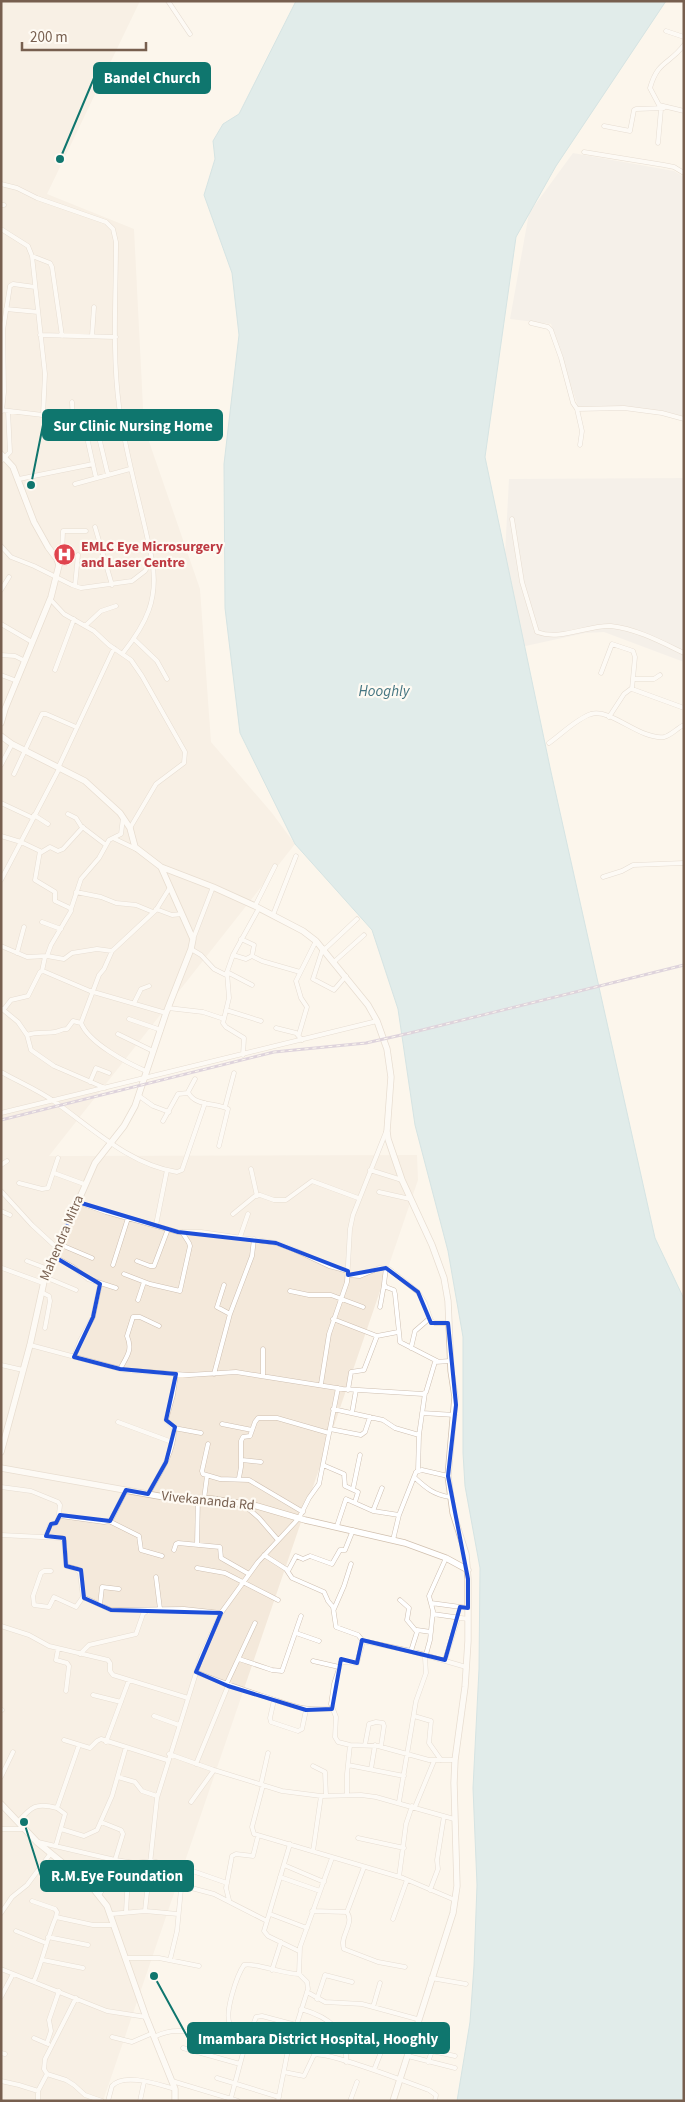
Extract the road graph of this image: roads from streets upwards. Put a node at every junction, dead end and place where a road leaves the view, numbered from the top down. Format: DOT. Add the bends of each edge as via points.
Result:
graph roads {
  1 [pos="168,1"];
  2 [pos="666,31"];
  3 [pos="190,34"];
  4 [pos="684,37"];
  5 [pos="684,45"];
  6 [pos="662,108"];
  7 [pos="684,111"];
  8 [pos="604,126"];
  9 [pos="658,143"];
  10 [pos="584,152"];
  11 [pos="684,173"];
  12 [pos="1,184"];
  13 [pos="1,229"];
  14 [pos="32,256"];
  15 [pos="35,288"];
  16 [pos="94,307"];
  17 [pos="6,309"];
  18 [pos="38,312"];
  19 [pos="531,323"];
  20 [pos="40,335"];
  21 [pos="62,336"];
  22 [pos="92,336"];
  23 [pos="116,337"];
  24 [pos="2,338"];
  25 [pos="2,366"];
  26 [pos="72,402"];
  27 [pos="2,410"];
  28 [pos="577,410"];
  29 [pos="8,411"];
  30 [pos="43,415"];
  31 [pos="684,419"];
  32 [pos="73,422"];
  33 [pos="98,429"];
  34 [pos="123,431"];
  35 [pos="88,442"];
  36 [pos="580,445"];
  37 [pos="2,457"];
  38 [pos="93,464"];
  39 [pos="130,469"];
  40 [pos="108,475"];
  41 [pos="96,478"];
  42 [pos="19,479"];
  43 [pos="75,484"];
  44 [pos="512,519"];
  45 [pos="95,527"];
  46 [pos="86,531"];
  47 [pos="1,546"];
  48 [pos="78,554"];
  49 [pos="58,559"];
  50 [pos="152,560"];
  51 [pos="8,577"];
  52 [pos="57,577"];
  53 [pos="112,585"];
  54 [pos="75,586"];
  55 [pos="1,590"];
  56 [pos="50,600"];
  57 [pos="116,606"];
  58 [pos="74,619"];
  59 [pos="1,624"];
  60 [pos="85,626"];
  61 [pos="134,639"];
  62 [pos="32,642"];
  63 [pos="114,648"];
  64 [pos="122,653"];
  65 [pos="684,653"];
  66 [pos="1,655"];
  67 [pos="25,661"];
  68 [pos="55,670"];
  69 [pos="601,673"];
  70 [pos="1,675"];
  71 [pos="660,675"];
  72 [pos="167,679"];
  73 [pos="633,679"];
  74 [pos="17,681"];
  75 [pos="632,688"];
  76 [pos="3,708"];
  77 [pos="684,708"];
  78 [pos="609,717"];
  79 [pos="1,724"];
  80 [pos="684,725"];
  81 [pos="76,728"];
  82 [pos="2,738"];
  83 [pos="549,743"];
  84 [pos="12,744"];
  85 [pos="24,750"];
  86 [pos="1,765"];
  87 [pos="59,766"];
  88 [pos="14,774"];
  89 [pos="1,803"];
  90 [pos="68,814"];
  91 [pos="33,817"];
  92 [pos="123,817"];
  93 [pos="48,824"];
  94 [pos="83,827"];
  95 [pos="130,828"];
  96 [pos="1,836"];
  97 [pos="113,838"];
  98 [pos="21,842"];
  99 [pos="106,845"];
  100 [pos="138,850"];
  101 [pos="40,853"];
  102 [pos="296,856"];
  103 [pos="684,863"];
  104 [pos="275,866"];
  105 [pos="162,867"];
  106 [pos="603,877"];
  107 [pos="1,880"];
  108 [pos="213,887"];
  109 [pos="169,888"];
  110 [pos="76,892"];
  111 [pos="257,907"];
  112 [pos="71,909"];
  113 [pos="155,910"];
  114 [pos="182,914"];
  115 [pos="273,915"];
  116 [pos="357,920"];
  117 [pos="42,922"];
  118 [pos="24,928"];
  119 [pos="61,929"];
  120 [pos="364,935"];
  121 [pos="193,939"];
  122 [pos="241,940"];
  123 [pos="316,941"];
  124 [pos="1,946"];
  125 [pos="324,948"];
  126 [pos="191,950"];
  127 [pos="112,951"];
  128 [pos="17,954"];
  129 [pos="233,955"];
  130 [pos="252,956"];
  131 [pos="46,957"];
  132 [pos="335,961"];
  133 [pos="42,971"];
  134 [pos="300,972"];
  135 [pos="226,974"];
  136 [pos="346,976"];
  137 [pos="252,985"];
  138 [pos="148,986"];
  139 [pos="94,992"];
  140 [pos="134,1003"];
  141 [pos="2,1008"];
  142 [pos="226,1010"];
  143 [pos="167,1011"];
  144 [pos="129,1019"];
  145 [pos="224,1019"];
  146 [pos="377,1020"];
  147 [pos="261,1021"];
  148 [pos="81,1023"];
  149 [pos="276,1028"];
  150 [pos="161,1030"];
  151 [pos="118,1034"];
  152 [pos="299,1034"];
  153 [pos="27,1035"];
  154 [pos="302,1040"];
  155 [pos="153,1051"];
  156 [pos="243,1055"];
  157 [pos="146,1071"];
  158 [pos="1,1072"];
  159 [pos="109,1073"];
  160 [pos="234,1073"];
  161 [pos="143,1079"];
  162 [pos="194,1079"];
  163 [pos="90,1082"];
  164 [pos="106,1088"];
  165 [pos="188,1094"];
  166 [pos="138,1096"];
  167 [pos="54,1101"];
  168 [pos="204,1103"];
  169 [pos="225,1107"];
  170 [pos="168,1112"];
  171 [pos="1,1114"];
  172 [pos="163,1121"];
  173 [pos="386,1131"];
  174 [pos="110,1142"];
  175 [pos="219,1146"];
  176 [pos="58,1158"];
  177 [pos="8,1161"];
  178 [pos="1,1165"];
  179 [pos="251,1169"];
  180 [pos="167,1170"];
  181 [pos="370,1170"];
  182 [pos="54,1173"];
  183 [pos="402,1180"];
  184 [pos="19,1183"];
  185 [pos="84,1184"];
  186 [pos="1,1190"];
  187 [pos="379,1192"];
  188 [pos="258,1196"];
  189 [pos="358,1198"];
  190 [pos="410,1199"];
  191 [pos="78,1202"];
  192 [pos="1,1211"];
  193 [pos="233,1214"];
  194 [pos="248,1214"];
  195 [pos="10,1215"];
  196 [pos="128,1218"];
  197 [pos="156,1225"];
  198 [pos="168,1229"];
  199 [pos="182,1232"];
  200 [pos="240,1237"];
  201 [pos="254,1239"];
  202 [pos="58,1246"];
  203 [pos="53,1256"];
  204 [pos="92,1258"];
  205 [pos="27,1261"];
  206 [pos="137,1261"];
  207 [pos="113,1265"];
  208 [pos="2,1268"];
  209 [pos="386,1268"];
  210 [pos="48,1269"];
  211 [pos="348,1273"];
  212 [pos="124,1274"];
  213 [pos="44,1280"];
  214 [pos="144,1282"];
  215 [pos="100,1284"];
  216 [pos="224,1285"];
  217 [pos="384,1286"];
  218 [pos="116,1288"];
  219 [pos="76,1290"];
  220 [pos="41,1292"];
  221 [pos="290,1292"];
  222 [pos="340,1298"];
  223 [pos="138,1300"];
  224 [pos="362,1307"];
  225 [pos="380,1307"];
  226 [pos="230,1314"];
  227 [pos="430,1318"];
  228 [pos="333,1319"];
  229 [pos="448,1323"];
  230 [pos="159,1326"];
  231 [pos="45,1328"];
  232 [pos="398,1332"];
  233 [pos="377,1336"];
  234 [pos="30,1345"];
  235 [pos="410,1348"];
  236 [pos="263,1349"];
  237 [pos="74,1357"];
  238 [pos="437,1361"];
  239 [pos="450,1361"];
  240 [pos="1,1366"];
  241 [pos="120,1369"];
  242 [pos="23,1370"];
  243 [pos="176,1374"];
  244 [pos="214,1374"];
  245 [pos="263,1376"];
  246 [pos="321,1384"];
  247 [pos="338,1388"];
  248 [pos="348,1390"];
  249 [pos="356,1390"];
  250 [pos="425,1393"];
  251 [pos="333,1410"];
  252 [pos="352,1413"];
  253 [pos="422,1413"];
  254 [pos="455,1415"];
  255 [pos="370,1417"];
  256 [pos="118,1422"];
  257 [pos="222,1424"];
  258 [pos="174,1428"];
  259 [pos="252,1430"];
  260 [pos="329,1431"];
  261 [pos="200,1433"];
  262 [pos="419,1435"];
  263 [pos="172,1442"];
  264 [pos="208,1444"];
  265 [pos="1,1452"];
  266 [pos="360,1455"];
  267 [pos="242,1460"];
  268 [pos="261,1462"];
  269 [pos="323,1465"];
  270 [pos="1,1468"];
  271 [pos="418,1471"];
  272 [pos="207,1476"];
  273 [pos="414,1476"];
  274 [pos="448,1476"];
  275 [pos="239,1478"];
  276 [pos="1,1488"];
  277 [pos="382,1488"];
  278 [pos="352,1489"];
  279 [pos="126,1490"];
  280 [pos="148,1494"];
  281 [pos="450,1497"];
  282 [pos="201,1499"];
  283 [pos="355,1502"];
  284 [pos="242,1503"];
  285 [pos="373,1511"];
  286 [pos="303,1512"];
  287 [pos="399,1515"];
  288 [pos="60,1516"];
  289 [pos="299,1518"];
  290 [pos="109,1522"];
  291 [pos="337,1526"];
  292 [pos="353,1530"];
  293 [pos="1,1534"];
  294 [pos="46,1536"];
  295 [pos="278,1540"];
  296 [pos="393,1540"];
  297 [pos="196,1545"];
  298 [pos="174,1550"];
  299 [pos="264,1555"];
  300 [pos="162,1556"];
  301 [pos="446,1558"];
  302 [pos="351,1564"];
  303 [pos="197,1568"];
  304 [pos="468,1570"];
  305 [pos="51,1571"];
  306 [pos="288,1571"];
  307 [pos="249,1574"];
  308 [pos="156,1577"];
  309 [pos="242,1582"];
  310 [pos="119,1589"];
  311 [pos="83,1597"];
  312 [pos="278,1600"];
  313 [pos="400,1600"];
  314 [pos="431,1603"];
  315 [pos="100,1605"];
  316 [pos="468,1608"];
  317 [pos="160,1609"];
  318 [pos="334,1609"];
  319 [pos="148,1610"];
  320 [pos="220,1613"];
  321 [pos="433,1614"];
  322 [pos="301,1616"];
  323 [pos="458,1618"];
  324 [pos="468,1619"];
  325 [pos="255,1622"];
  326 [pos="1,1626"];
  327 [pos="417,1630"];
  328 [pos="431,1632"];
  329 [pos="296,1633"];
  330 [pos="320,1641"];
  331 [pos="363,1641"];
  332 [pos="58,1649"];
  333 [pos="411,1651"];
  334 [pos="80,1654"];
  335 [pos="426,1655"];
  336 [pos="239,1660"];
  337 [pos="445,1660"];
  338 [pos="313,1661"];
  339 [pos="339,1667"];
  340 [pos="466,1667"];
  341 [pos="196,1672"];
  342 [pos="128,1680"];
  343 [pos="227,1686"];
  344 [pos="66,1691"];
  345 [pos="94,1695"];
  346 [pos="188,1698"];
  347 [pos="274,1700"];
  348 [pos="121,1702"];
  349 [pos="332,1709"];
  350 [pos="306,1710"];
  351 [pos="154,1716"];
  352 [pos="414,1716"];
  353 [pos="179,1725"];
  354 [pos="64,1740"];
  355 [pos="106,1742"];
  356 [pos="78,1745"];
  357 [pos="350,1745"];
  358 [pos="365,1745"];
  359 [pos="375,1745"];
  360 [pos="381,1746"];
  361 [pos="126,1747"];
  362 [pos="13,1752"];
  363 [pos="268,1753"];
  364 [pos="169,1754"];
  365 [pos="408,1755"];
  366 [pos="167,1760"];
  367 [pos="441,1760"];
  368 [pos="455,1760"];
  369 [pos="434,1761"];
  370 [pos="196,1764"];
  371 [pos="313,1766"];
  372 [pos="348,1766"];
  373 [pos="371,1769"];
  374 [pos="214,1770"];
  375 [pos="404,1776"];
  376 [pos="1,1777"];
  377 [pos="118,1777"];
  378 [pos="262,1785"];
  379 [pos="347,1795"];
  380 [pos="157,1796"];
  381 [pos="321,1796"];
  382 [pos="326,1796"];
  383 [pos="191,1802"];
  384 [pos="399,1802"];
  385 [pos="1,1804"];
  386 [pos="414,1806"];
  387 [pos="56,1808"];
  388 [pos="444,1816"];
  389 [pos="454,1819"];
  390 [pos="17,1822"];
  391 [pos="101,1822"];
  392 [pos="1,1829"];
  393 [pos="23,1829"];
  394 [pos="61,1829"];
  395 [pos="258,1836"];
  396 [pos="358,1838"];
  397 [pos="37,1842"];
  398 [pos="290,1844"];
  399 [pos="56,1846"];
  400 [pos="404,1848"];
  401 [pos="313,1852"];
  402 [pos="51,1853"];
  403 [pos="332,1858"];
  404 [pos="115,1860"];
  405 [pos="151,1861"];
  406 [pos="284,1865"];
  407 [pos="364,1867"];
  408 [pos="184,1868"];
  409 [pos="128,1876"];
  410 [pos="280,1877"];
  411 [pos="399,1877"];
  412 [pos="408,1880"];
  413 [pos="149,1881"];
  414 [pos="324,1882"];
  415 [pos="227,1883"];
  416 [pos="184,1886"];
  417 [pos="430,1890"];
  418 [pos="320,1891"];
  419 [pos="99,1895"];
  420 [pos="229,1900"];
  421 [pos="456,1900"];
  422 [pos="32,1901"];
  423 [pos="145,1911"];
  424 [pos="312,1911"];
  425 [pos="126,1912"];
  426 [pos="347,1912"];
  427 [pos="1,1913"];
  428 [pos="111,1914"];
  429 [pos="178,1914"];
  430 [pos="270,1914"];
  431 [pos="56,1917"];
  432 [pos="393,1919"];
  433 [pos="267,1921"];
  434 [pos="115,1925"];
  435 [pos="306,1928"];
  436 [pos="16,1930"];
  437 [pos="48,1937"];
  438 [pos="281,1942"];
  439 [pos="46,1943"];
  440 [pos="88,1945"];
  441 [pos="299,1951"];
  442 [pos="126,1958"];
  443 [pos="43,1960"];
  444 [pos="170,1960"];
  445 [pos="199,1966"];
  446 [pos="405,1967"];
  447 [pos="83,1968"];
  448 [pos="1,1969"];
  449 [pos="272,1970"];
  450 [pos="13,1974"];
  451 [pos="299,1974"];
  452 [pos="431,1978"];
  453 [pos="34,1982"];
  454 [pos="352,1982"];
  455 [pos="380,1983"];
  456 [pos="466,1984"];
  457 [pos="59,1991"];
  458 [pos="307,1992"];
  459 [pos="1,1997"];
  460 [pos="76,1998"];
  461 [pos="317,1999"];
  462 [pos="373,2007"];
  463 [pos="301,2009"];
  464 [pos="146,2018"];
  465 [pos="417,2018"];
  466 [pos="296,2025"];
  467 [pos="416,2026"];
  468 [pos="250,2032"];
  469 [pos="154,2035"];
  470 [pos="112,2037"];
  471 [pos="34,2038"];
  472 [pos="208,2038"];
  473 [pos="385,2042"];
  474 [pos="47,2043"];
  475 [pos="52,2046"];
  476 [pos="183,2048"];
  477 [pos="432,2051"];
  478 [pos="408,2056"];
  479 [pos="455,2056"];
  480 [pos="346,2062"];
  481 [pos="428,2062"];
  482 [pos="240,2064"];
  483 [pos="456,2068"];
  484 [pos="374,2070"];
  485 [pos="284,2072"];
  486 [pos="47,2074"];
  487 [pos="217,2078"];
  488 [pos="400,2080"];
  489 [pos="1,2081"];
  490 [pos="172,2081"];
  491 [pos="144,2082"];
  492 [pos="357,2082"];
  493 [pos="235,2084"];
  494 [pos="175,2089"];
  495 [pos="38,2091"];
  496 [pos="230,2098"];
  497 [pos="278,2099"];
  498 [pos="350,2100"];
  499 [pos="38,2101"];
  500 [pos="102,2101"];
  501 [pos="108,2101"];
  502 [pos="140,2101"];
  503 [pos="175,2101"];
  504 [pos="238,2101"];
  505 [pos="356,2101"];
  506 [pos="393,2101"];
  507 [pos="435,2101"];
  1 -- 3 [label="street"];
  2 -- 4 [label="street"];
  5 -- 6 [label="street" via="661,65 650,88"];
  6 -- 7 [label="street"];
  6 -- 8 [label="street" via="634,110 630,131"];
  6 -- 9 [label="street"];
  10 -- 11 [label="street" via="634,158 674,167"];
  12 -- 23 [label="street" via="111,225 116,242"];
  13 -- 14 [label="street" via="28,246"];
  14 -- 15 [label="street"];
  14 -- 21 [label="street" via="50,263 52,267"];
  15 -- 17 [label="street" via="10,286"];
  15 -- 18 [label="street"];
  16 -- 22 [label="street"];
  17 -- 18 [label="street"];
  17 -- 24 [label="street"];
  18 -- 20 [label="street"];
  19 -- 28 [label="street" via="551,330"];
  20 -- 21 [label="street"];
  20 -- 30 [label="street" via="45,374"];
  21 -- 22 [label="street"];
  22 -- 23 [label="street"];
  23 -- 34 [label="street" via="115,373"];
  24 -- 25 [label="street"];
  25 -- 27 [label="street"];
  26 -- 32 [label="street"];
  27 -- 29 [label="street"];
  28 -- 31 [label="street" via="624,408"];
  28 -- 36 [label="street" via="582,431"];
  29 -- 30 [label="street"];
  29 -- 37 [label="street" via="10,452"];
  30 -- 32 [label="street"];
  32 -- 33 [label="street"];
  33 -- 34 [label="street"];
  33 -- 40 [label="street"];
  34 -- 39 [label="street"];
  35 -- 38 [label="street"];
  37 -- 42 [label="street" via="13,467"];
  38 -- 41 [label="street"];
  38 -- 42 [label="street"];
  39 -- 40 [label="street"];
  39 -- 50 [label="street"];
  40 -- 41 [label="street"];
  41 -- 43 [label="street"];
  42 -- 49 [label="street" via="34,522"];
  44 -- 65 [label="street" via="522,582 537,632 548,635 610,626 631,630"];
  45 -- 53 [label="street"];
  46 -- 49 [label="street" via="63,531 62,553"];
  47 -- 52 [label="street" via="11,557"];
  48 -- 54 [label="street"];
  49 -- 52 [label="street"];
  50 -- 53 [label="street" via="136,579"];
  50 -- 61 [label="street" via="155,580 148,615"];
  51 -- 55 [label="street"];
  52 -- 54 [label="street"];
  52 -- 56 [label="street"];
  53 -- 54 [label="street"];
  56 -- 58 [label="street"];
  56 -- 62 [label="street"];
  57 -- 60 [label="street" via="101,611"];
  58 -- 60 [label="street"];
  58 -- 68 [label="street"];
  59 -- 62 [label="street"];
  60 -- 63 [label="street"];
  61 -- 64 [label="street"];
  61 -- 72 [label="street" via="157,661"];
  62 -- 67 [label="street"];
  63 -- 64 [label="street"];
  63 -- 81 [label="street"];
  64 -- 95 [label="street" via="137,667 186,756 180,767 156,784"];
  66 -- 67 [label="street" via="12,655"];
  67 -- 74 [label="street"];
  69 -- 73 [label="street" via="610,646 615,644 635,654"];
  70 -- 74 [label="street"];
  71 -- 73 [label="street"];
  73 -- 75 [label="street"];
  74 -- 76 [label="street"];
  75 -- 77 [label="street"];
  75 -- 78 [label="street" via="624,694"];
  76 -- 79 [label="street"];
  78 -- 80 [label="street" via="659,736 668,735"];
  78 -- 83 [label="street" via="590,714"];
  81 -- 85 [label="street" via="43,714"];
  81 -- 87 [label="street"];
  82 -- 84 [label="street"];
  84 -- 85 [label="street"];
  84 -- 86 [label="street"];
  85 -- 87 [label="street"];
  85 -- 88 [label="street"];
  87 -- 91 [label="street"];
  87 -- 92 [label="street" via="90,784"];
  89 -- 91 [label="street"];
  90 -- 94 [label="street"];
  91 -- 93 [label="street"];
  91 -- 98 [label="street"];
  92 -- 95 [label="street"];
  92 -- 97 [label="street" via="121,834"];
  94 -- 99 [label="street"];
  94 -- 101 [label="street" via="63,849 50,848"];
  95 -- 100 [label="street"];
  96 -- 98 [label="street"];
  97 -- 99 [label="street"];
  97 -- 100 [label="street"];
  98 -- 101 [label="street"];
  98 -- 107 [label="street"];
  99 -- 110 [label="street"];
  100 -- 105 [label="street"];
  101 -- 112 [label="street" via="34,880 55,892 55,901"];
  102 -- 115 [label="street"];
  103 -- 106 [label="street" via="633,865"];
  104 -- 111 [label="street"];
  105 -- 108 [label="street"];
  105 -- 109 [label="street"];
  108 -- 111 [label="street"];
  108 -- 121 [label="street"];
  109 -- 113 [label="street"];
  109 -- 114 [label="street"];
  110 -- 112 [label="street"];
  110 -- 113 [label="street"];
  111 -- 115 [label="street"];
  111 -- 122 [label="street"];
  112 -- 119 [label="street"];
  113 -- 114 [label="street"];
  113 -- 127 [label="street"];
  114 -- 121 [label="street"];
  115 -- 123 [label="street"];
  116 -- 125 [label="street"];
  117 -- 119 [label="street"];
  118 -- 128 [label="street"];
  119 -- 131 [label="street"];
  120 -- 132 [label="street"];
  121 -- 126 [label="street, Mahendra Mitra"];
  122 -- 129 [label="street"];
  122 -- 130 [label="street" via="254,946"];
  123 -- 125 [label="street"];
  123 -- 134 [label="street"];
  124 -- 128 [label="street"];
  125 -- 132 [label="street"];
  125 -- 136 [label="street" via="313,978 334,990"];
  126 -- 135 [label="street" via="214,969"];
  126 -- 143 [label="street, Mahendra Mitra"];
  127 -- 131 [label="street" via="97,949 72,953 64,959"];
  127 -- 139 [label="street"];
  128 -- 131 [label="street" via="26,958"];
  129 -- 130 [label="street" via="246,959"];
  129 -- 135 [label="street"];
  130 -- 134 [label="street"];
  131 -- 133 [label="street"];
  132 -- 136 [label="street"];
  133 -- 139 [label="street"];
  133 -- 141 [label="street" via="28,996 11,1000"];
  134 -- 152 [label="street" via="296,984 307,1007"];
  135 -- 137 [label="street"];
  135 -- 142 [label="street" via="229,998"];
  136 -- 146 [label="street"];
  138 -- 140 [label="street" via="141,989"];
  139 -- 140 [label="street"];
  139 -- 148 [label="street"];
  140 -- 143 [label="street"];
  141 -- 153 [label="street" via="14,1016"];
  142 -- 145 [label="street"];
  142 -- 147 [label="street"];
  143 -- 145 [label="street" via="203,1012"];
  143 -- 150 [label="street, Mahendra Mitra"];
  144 -- 150 [label="street"];
  145 -- 156 [label="street" via="226,1027 244,1038"];
  146 -- 154 [label="street"];
  146 -- 173 [label="street" via="390,1066"];
  148 -- 153 [label="street" via="73,1021 67,1029"];
  148 -- 157 [label="street" via="89,1036 114,1056"];
  149 -- 152 [label="street"];
  150 -- 155 [label="street, Mahendra Mitra"];
  151 -- 155 [label="street"];
  152 -- 154 [label="street"];
  153 -- 163 [label="street" via="30,1048 44,1059"];
  154 -- 156 [label="street"];
  155 -- 157 [label="street, Mahendra Mitra"];
  156 -- 161 [label="street"];
  157 -- 161 [label="street, Mahendra Mitra"];
  158 -- 167 [label="street"];
  159 -- 163 [label="street" via="96,1068"];
  160 -- 169 [label="street"];
  161 -- 164 [label="street"];
  161 -- 166 [label="street, Mahendra Mitra"];
  162 -- 165 [label="street"];
  163 -- 164 [label="street"];
  164 -- 167 [label="street"];
  165 -- 168 [label="street"];
  165 -- 170 [label="street" via="178,1094"];
  166 -- 170 [label="street"];
  166 -- 174 [label="street, Mahendra Mitra" via="124,1126"];
  167 -- 171 [label="street"];
  167 -- 174 [label="street"];
  168 -- 169 [label="street"];
  168 -- 180 [label="street" via="182,1170"];
  169 -- 175 [label="street" via="228,1111"];
  170 -- 172 [label="street"];
  173 -- 181 [label="street"];
  173 -- 183 [label="street"];
  174 -- 180 [label="street" via="153,1166"];
  174 -- 185 [label="street, Mahendra Mitra" via="94,1163"];
  176 -- 182 [label="street"];
  177 -- 178 [label="street"];
  179 -- 188 [label="street"];
  180 -- 197 [label="street"];
  181 -- 183 [label="street"];
  181 -- 189 [label="street"];
  182 -- 184 [label="street" via="46,1189"];
  182 -- 185 [label="street"];
  183 -- 190 [label="street"];
  185 -- 191 [label="street, Mahendra Mitra"];
  186 -- 202 [label="street" via="32,1225"];
  187 -- 190 [label="street"];
  188 -- 189 [label="street" via="286,1200 312,1181"];
  188 -- 193 [label="street"];
  189 -- 211 [label="street" via="350,1229"];
  190 -- 229 [label="street" via="440,1264 447,1291"];
  191 -- 196 [label="street"];
  191 -- 202 [label="street, Mahendra Mitra"];
  192 -- 195 [label="street"];
  194 -- 200 [label="street"];
  196 -- 197 [label="street"];
  196 -- 207 [label="street"];
  197 -- 198 [label="street"];
  198 -- 199 [label="street"];
  198 -- 206 [label="street" via="154,1266"];
  199 -- 200 [label="street"];
  199 -- 214 [label="street" via="190,1246 181,1290"];
  200 -- 201 [label="street"];
  201 -- 211 [label="street" via="282,1245"];
  201 -- 226 [label="street" via="252,1256"];
  202 -- 203 [label="street, Mahendra Mitra"];
  202 -- 204 [label="street"];
  203 -- 210 [label="street, Mahendra Mitra"];
  203 -- 215 [label="street"];
  205 -- 210 [label="street"];
  208 -- 213 [label="street"];
  209 -- 211 [label="street" via="360,1276"];
  209 -- 217 [label="street"];
  209 -- 227 [label="street" via="418,1292"];
  210 -- 213 [label="street, Mahendra Mitra"];
  211 -- 222 [label="street"];
  212 -- 214 [label="street"];
  213 -- 219 [label="street"];
  213 -- 220 [label="street, Mahendra Mitra"];
  214 -- 223 [label="street"];
  215 -- 218 [label="street"];
  215 -- 237 [label="street" via="93,1317"];
  216 -- 226 [label="street" via="217,1308"];
  217 -- 225 [label="street"];
  217 -- 232 [label="street" via="394,1292"];
  220 -- 231 [label="street" via="49,1296 50,1301"];
  220 -- 234 [label="street, Mahendra Mitra"];
  221 -- 222 [label="street"];
  222 -- 224 [label="street"];
  222 -- 228 [label="street"];
  226 -- 244 [label="street"];
  227 -- 229 [label="street" via="435,1323"];
  227 -- 235 [label="street" via="415,1331"];
  228 -- 233 [label="street"];
  228 -- 246 [label="street"];
  229 -- 239 [label="street"];
  230 -- 241 [label="street" via="133,1317 127,1336 131,1347"];
  232 -- 233 [label="street"];
  232 -- 235 [label="street" via="400,1342"];
  233 -- 248 [label="street" via="364,1370 350,1372"];
  234 -- 237 [label="street"];
  234 -- 242 [label="street, Mahendra Mitra"];
  235 -- 238 [label="street"];
  236 -- 245 [label="street"];
  237 -- 241 [label="street"];
  238 -- 239 [label="street"];
  238 -- 250 [label="street"];
  239 -- 254 [label="street"];
  240 -- 242 [label="street"];
  241 -- 243 [label="street"];
  242 -- 265 [label="street, Mahendra Mitra"];
  243 -- 244 [label="street"];
  243 -- 258 [label="street" via="166,1420"];
  244 -- 245 [label="street" via="236,1372"];
  245 -- 246 [label="street"];
  246 -- 247 [label="street"];
  247 -- 248 [label="street"];
  247 -- 251 [label="street"];
  248 -- 249 [label="street"];
  249 -- 250 [label="street"];
  249 -- 252 [label="street"];
  250 -- 253 [label="street"];
  251 -- 252 [label="street"];
  251 -- 260 [label="street"];
  252 -- 255 [label="street"];
  253 -- 254 [label="street"];
  253 -- 262 [label="street"];
  254 -- 274 [label="street"];
  255 -- 260 [label="street" via="361,1435"];
  255 -- 262 [label="street"];
  256 -- 263 [label="street"];
  257 -- 259 [label="street"];
  258 -- 261 [label="street"];
  258 -- 263 [label="street"];
  259 -- 260 [label="street" via="256,1420 263,1417"];
  259 -- 267 [label="street" via="250,1436 240,1441"];
  260 -- 269 [label="street"];
  262 -- 271 [label="street"];
  263 -- 280 [label="street" via="162,1470"];
  264 -- 272 [label="street" via="202,1470"];
  266 -- 278 [label="street"];
  267 -- 268 [label="street"];
  267 -- 275 [label="street"];
  269 -- 278 [label="street" via="343,1472 344,1486"];
  269 -- 286 [label="street" via="319,1484"];
  270 -- 279 [label="street, Vivekananda Rd"];
  271 -- 273 [label="street"];
  271 -- 274 [label="street"];
  272 -- 275 [label="street"];
  272 -- 282 [label="street"];
  273 -- 281 [label="street" via="430,1491"];
  273 -- 287 [label="street"];
  274 -- 281 [label="street"];
  275 -- 286 [label="street" via="256,1482"];
  276 -- 288 [label="street" via="31,1491 58,1502"];
  277 -- 285 [label="street"];
  278 -- 283 [label="street" via="358,1492"];
  279 -- 280 [label="street, Vivekananda Rd"];
  279 -- 290 [label="street"];
  280 -- 282 [label="street, Vivekananda Rd"];
  281 -- 304 [label="street"];
  282 -- 284 [label="street, Vivekananda Rd"];
  282 -- 297 [label="street"];
  283 -- 285 [label="street"];
  283 -- 291 [label="street" via="345,1499"];
  284 -- 289 [label="street, Vivekananda Rd"];
  284 -- 295 [label="street"];
  285 -- 287 [label="street"];
  286 -- 289 [label="street"];
  287 -- 296 [label="street"];
  288 -- 290 [label="street"];
  288 -- 294 [label="street" via="56,1523 50,1525"];
  289 -- 291 [label="street, Vivekananda Rd"];
  289 -- 295 [label="street"];
  290 -- 300 [label="street" via="139,1536 141,1550"];
  291 -- 292 [label="street, Vivekananda Rd"];
  292 -- 296 [label="street, Vivekananda Rd"];
  292 -- 306 [label="street" via="345,1550 340,1551 333,1563 310,1556 303,1559 296,1556"];
  293 -- 294 [label="street"];
  294 -- 311 [label="street" via="63,1539 66,1566 80,1571"];
  295 -- 299 [label="street"];
  296 -- 301 [label="street, Vivekananda Rd"];
  297 -- 298 [label="street" via="177,1543"];
  297 -- 307 [label="street" via="220,1547 221,1558"];
  299 -- 306 [label="street"];
  299 -- 307 [label="street"];
  301 -- 304 [label="street, Vivekananda Rd"];
  301 -- 314 [label="street" via="430,1594"];
  302 -- 318 [label="street"];
  303 -- 309 [label="street" via="225,1573"];
  304 -- 316 [label="street"];
  305 -- 311 [label="street" via="41,1573 33,1596 34,1605 49,1607 54,1597 76,1607"];
  306 -- 318 [label="street" via="292,1578 324,1592"];
  307 -- 309 [label="street"];
  308 -- 317 [label="street"];
  309 -- 312 [label="street"];
  309 -- 320 [label="street"];
  310 -- 315 [label="street" via="102,1587"];
  311 -- 315 [label="street"];
  313 -- 327 [label="street" via="409,1608 407,1620"];
  314 -- 316 [label="street"];
  314 -- 321 [label="street"];
  315 -- 319 [label="street" via="111,1610"];
  316 -- 324 [label="street"];
  317 -- 319 [label="street"];
  317 -- 320 [label="street"];
  318 -- 331 [label="street" via="336,1627 358,1635"];
  319 -- 334 [label="street" via="143,1614 136,1634 89,1645"];
  320 -- 341 [label="street"];
  321 -- 323 [label="street"];
  321 -- 328 [label="street"];
  322 -- 329 [label="street"];
  323 -- 324 [label="street"];
  323 -- 337 [label="street"];
  324 -- 340 [label="street"];
  325 -- 336 [label="street"];
  326 -- 332 [label="street"];
  327 -- 328 [label="street"];
  327 -- 333 [label="street"];
  328 -- 335 [label="street"];
  329 -- 330 [label="street"];
  329 -- 336 [label="street" via="280,1672"];
  331 -- 333 [label="street"];
  331 -- 339 [label="street" via="357,1663 344,1661"];
  332 -- 334 [label="street"];
  332 -- 344 [label="street" via="56,1660 69,1666"];
  333 -- 335 [label="street"];
  334 -- 342 [label="street" via="108,1660 111,1673"];
  335 -- 337 [label="street"];
  335 -- 352 [label="street" via="426,1674"];
  336 -- 343 [label="street"];
  337 -- 340 [label="street"];
  338 -- 339 [label="street"];
  339 -- 349 [label="street"];
  340 -- 368 [label="street"];
  341 -- 343 [label="street"];
  341 -- 346 [label="street"];
  342 -- 346 [label="street"];
  342 -- 348 [label="street"];
  343 -- 347 [label="street"];
  343 -- 370 [label="street"];
  345 -- 348 [label="street"];
  346 -- 353 [label="street"];
  347 -- 350 [label="street"];
  347 -- 350 [label="street" via="271,1722 298,1731"];
  348 -- 355 [label="street"];
  349 -- 350 [label="street"];
  349 -- 357 [label="street" via="336,1717 336,1740"];
  351 -- 353 [label="street"];
  352 -- 365 [label="street"];
  352 -- 367 [label="street" via="431,1721 429,1743"];
  353 -- 364 [label="street"];
  354 -- 356 [label="street"];
  355 -- 356 [label="street" via="98,1740 90,1748"];
  355 -- 361 [label="street"];
  356 -- 387 [label="street"];
  357 -- 358 [label="street"];
  357 -- 372 [label="street"];
  358 -- 359 [label="street"];
  358 -- 360 [label="street" via="368,1725 376,1722 384,1726"];
  359 -- 360 [label="street"];
  359 -- 373 [label="street"];
  360 -- 365 [label="street"];
  361 -- 366 [label="street"];
  361 -- 377 [label="street"];
  362 -- 376 [label="street"];
  363 -- 378 [label="street"];
  364 -- 366 [label="street"];
  364 -- 370 [label="street"];
  365 -- 369 [label="street"];
  365 -- 375 [label="street"];
  366 -- 380 [label="street"];
  367 -- 368 [label="street"];
  367 -- 369 [label="street"];
  368 -- 389 [label="street"];
  369 -- 386 [label="street"];
  370 -- 374 [label="street"];
  371 -- 382 [label="street" via="326,1772"];
  372 -- 373 [label="street"];
  372 -- 379 [label="street"];
  373 -- 375 [label="street"];
  374 -- 378 [label="street"];
  374 -- 383 [label="street"];
  375 -- 384 [label="street"];
  377 -- 380 [label="street" via="135,1782 142,1791"];
  377 -- 391 [label="street"];
  378 -- 381 [label="street" via="291,1793"];
  378 -- 395 [label="street" via="252,1827 252,1832"];
  379 -- 382 [label="street"];
  379 -- 384 [label="street" via="368,1795"];
  380 -- 405 [label="street"];
  381 -- 382 [label="street"];
  381 -- 401 [label="street"];
  384 -- 386 [label="street"];
  385 -- 390 [label="street"];
  386 -- 388 [label="street"];
  386 -- 400 [label="street" via="406,1824"];
  387 -- 390 [label="street" via="44,1804 37,1806"];
  387 -- 394 [label="street" via="65,1814"];
  388 -- 389 [label="street"];
  388 -- 417 [label="street" via="436,1863 438,1869"];
  389 -- 421 [label="street"];
  390 -- 393 [label="street"];
  391 -- 394 [label="street" via="97,1830 84,1836"];
  391 -- 404 [label="street" via="124,1834"];
  392 -- 393 [label="street"];
  393 -- 397 [label="street"];
  394 -- 399 [label="street"];
  395 -- 398 [label="street"];
  395 -- 415 [label="street" via="253,1856 233,1855"];
  396 -- 400 [label="street"];
  397 -- 399 [label="street"];
  397 -- 402 [label="street"];
  398 -- 401 [label="street"];
  398 -- 406 [label="street"];
  399 -- 404 [label="street"];
  400 -- 411 [label="street"];
  401 -- 403 [label="street"];
  402 -- 419 [label="street"];
  402 -- 427 [label="street"];
  403 -- 407 [label="street"];
  403 -- 414 [label="street"];
  404 -- 405 [label="street"];
  405 -- 408 [label="street"];
  405 -- 413 [label="street"];
  406 -- 410 [label="street"];
  406 -- 414 [label="street"];
  407 -- 411 [label="street"];
  407 -- 426 [label="street"];
  408 -- 415 [label="street"];
  408 -- 416 [label="street"];
  409 -- 413 [label="street"];
  409 -- 419 [label="street" via="111,1875"];
  409 -- 425 [label="street"];
  410 -- 418 [label="street"];
  410 -- 430 [label="street"];
  411 -- 412 [label="street"];
  412 -- 417 [label="street"];
  412 -- 432 [label="street"];
  413 -- 423 [label="street"];
  414 -- 418 [label="street"];
  415 -- 420 [label="street"];
  416 -- 420 [label="street"];
  416 -- 429 [label="street"];
  417 -- 421 [label="street"];
  418 -- 424 [label="street"];
  419 -- 428 [label="street"];
  420 -- 433 [label="street"];
  421 -- 452 [label="street"];
  422 -- 431 [label="street" via="55,1909"];
  423 -- 425 [label="street"];
  423 -- 429 [label="street"];
  424 -- 426 [label="street"];
  424 -- 435 [label="street"];
  425 -- 428 [label="street"];
  426 -- 446 [label="street" via="350,1919 342,1946 346,1950 378,1962"];
  428 -- 434 [label="street"];
  429 -- 444 [label="street"];
  430 -- 433 [label="street"];
  430 -- 435 [label="street"];
  431 -- 434 [label="street" via="92,1925"];
  431 -- 437 [label="street"];
  433 -- 438 [label="street" via="266,1934"];
  434 -- 442 [label="street"];
  435 -- 441 [label="street"];
  436 -- 439 [label="street"];
  437 -- 439 [label="street"];
  437 -- 440 [label="street"];
  438 -- 441 [label="street"];
  438 -- 449 [label="street"];
  439 -- 443 [label="street"];
  441 -- 451 [label="street"];
  442 -- 444 [label="street"];
  442 -- 464 [label="street"];
  443 -- 447 [label="street"];
  443 -- 453 [label="street"];
  444 -- 445 [label="street"];
  448 -- 450 [label="street"];
  449 -- 451 [label="street"];
  449 -- 468 [label="street" via="245,1964 234,1989 228,2020 230,2024"];
  450 -- 453 [label="street"];
  450 -- 459 [label="street"];
  451 -- 458 [label="street" via="307,1982"];
  452 -- 456 [label="street"];
  452 -- 465 [label="street"];
  453 -- 457 [label="street"];
  454 -- 461 [label="street" via="325,1975"];
  455 -- 462 [label="street"];
  457 -- 460 [label="street"];
  457 -- 474 [label="street" via="49,2020 51,2031"];
  458 -- 461 [label="street"];
  458 -- 463 [label="street"];
  460 -- 464 [label="street" via="107,2011"];
  460 -- 475 [label="street"];
  461 -- 462 [label="street" via="332,2004"];
  462 -- 465 [label="street"];
  463 -- 466 [label="street"];
  463 -- 480 [label="street" via="319,2014 332,2024 346,2044"];
  464 -- 469 [label="street"];
  465 -- 467 [label="street"];
  466 -- 468 [label="street" via="258,2016"];
  466 -- 485 [label="street"];
  467 -- 477 [label="street" via="438,2034"];
  467 -- 478 [label="street"];
  468 -- 482 [label="street"];
  469 -- 470 [label="street" via="132,2042"];
  469 -- 472 [label="street" via="176,2030"];
  469 -- 490 [label="street"];
  471 -- 474 [label="street"];
  473 -- 484 [label="street"];
  474 -- 475 [label="street"];
  475 -- 486 [label="street" via="44,2063"];
  476 -- 482 [label="street"];
  477 -- 479 [label="street"];
  477 -- 481 [label="street"];
  478 -- 481 [label="street"];
  478 -- 488 [label="street"];
  480 -- 484 [label="street"];
  480 -- 485 [label="street" via="318,2054 304,2076"];
  481 -- 483 [label="street"];
  482 -- 493 [label="street"];
  484 -- 488 [label="street"];
  485 -- 497 [label="street"];
  486 -- 495 [label="street"];
  486 -- 500 [label="street" via="58,2076 84,2095"];
  487 -- 493 [label="street"];
  488 -- 506 [label="street"];
  488 -- 507 [label="street" via="434,2093"];
  489 -- 495 [label="street"];
  490 -- 494 [label="street"];
  490 -- 496 [label="street"];
  491 -- 494 [label="street"];
  491 -- 501 [label="street" via="126,2079 117,2082 112,2086"];
  491 -- 502 [label="street"];
  492 -- 498 [label="street"];
  493 -- 496 [label="street"];
  493 -- 497 [label="street"];
  494 -- 503 [label="street"];
  495 -- 499 [label="street"];
  496 -- 504 [label="street"];
  498 -- 505 [label="street"];
}
